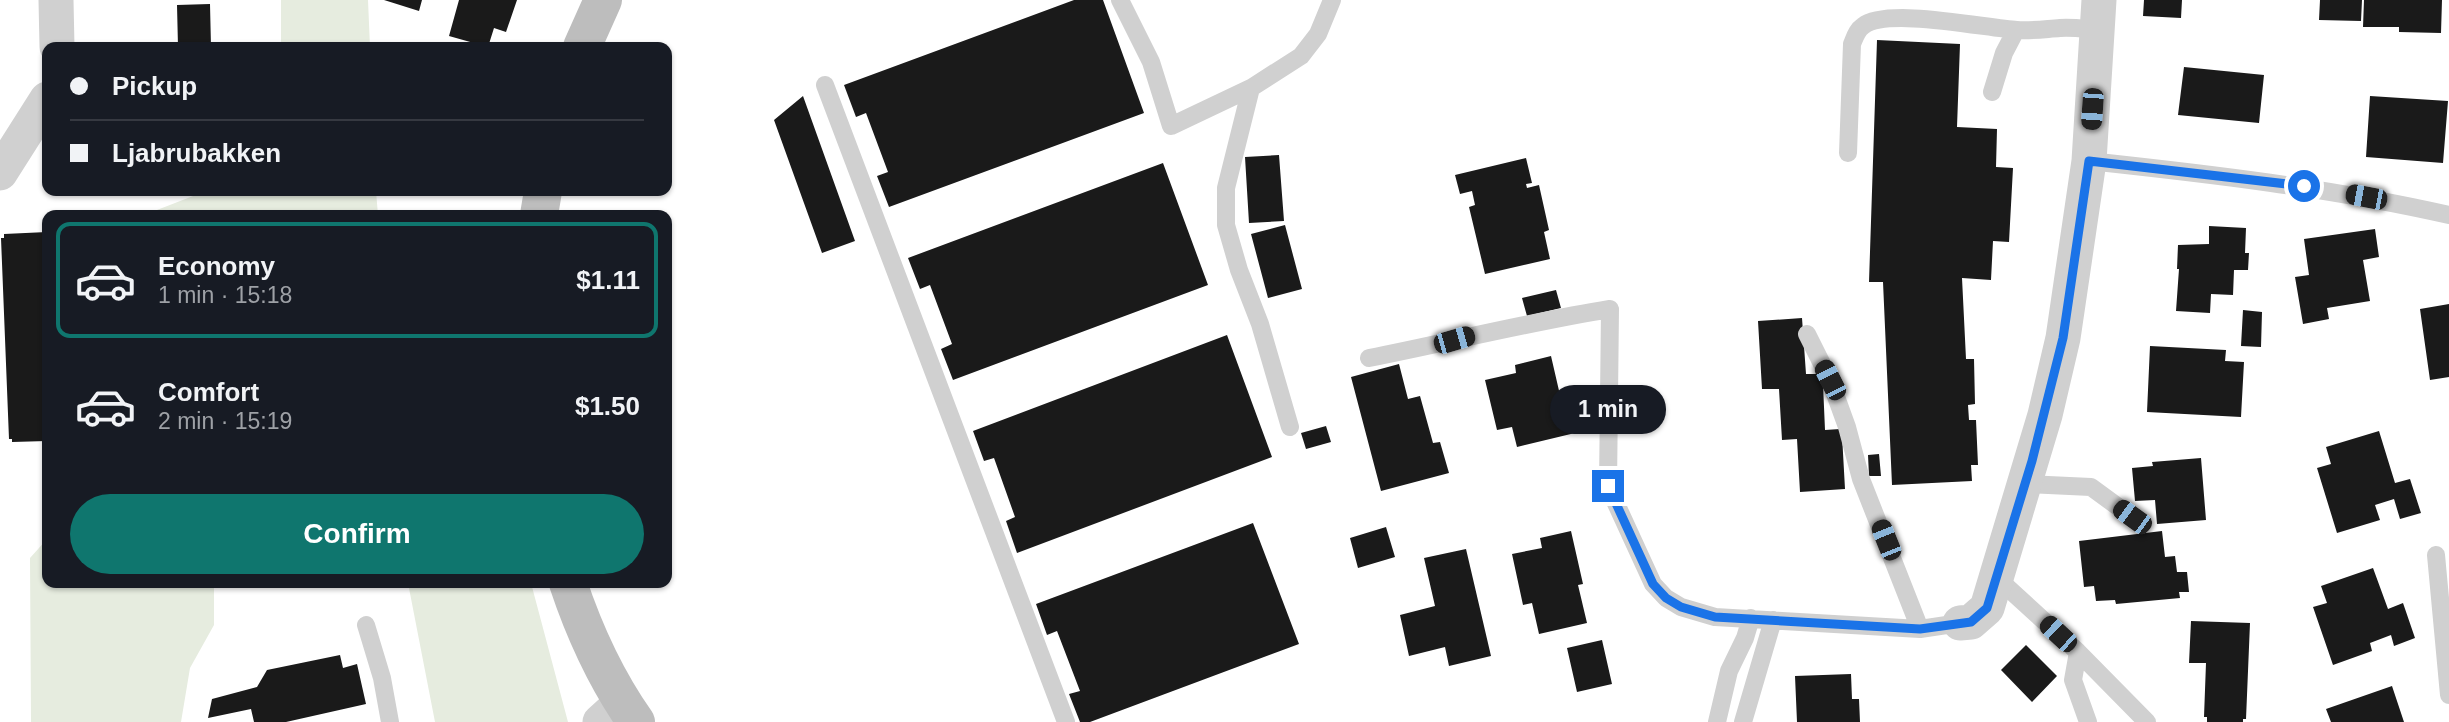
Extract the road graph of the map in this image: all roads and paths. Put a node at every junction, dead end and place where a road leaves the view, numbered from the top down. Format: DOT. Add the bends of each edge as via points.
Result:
graph roads {
  1 [pos="56,0"];
  2 [pos="603,0"];
  3 [pos="1120,0"];
  4 [pos="1332,0"];
  5 [pos="2098,15"];
  6 [pos="2016,30"];
  7 [pos="57,42"];
  8 [pos="584,42"];
  9 [pos="825,85"];
  10 [pos="1251,88"];
  11 [pos="1992,92"];
  12 [pos="42,107"];
  13 [pos="1848,153"];
  14 [pos="2089,161"];
  15 [pos="0,173"];
  16 [pos="2449,215"];
  17 [pos="1807,334"];
  18 [pos="1369,358"];
  19 [pos="1290,427"];
  20 [pos="2025,484"];
  21 [pos="2132,517"];
  22 [pos="2436,555"];
  23 [pos="1997,578"];
  24 [pos="570,588"];
  25 [pos="1751,618"];
  26 [pos="1773,620"];
  27 [pos="1960,624"];
  28 [pos="366,625"];
  29 [pos="1920,629"];
  30 [pos="2078,652"];
  31 [pos="2449,695"];
  32 [pos="620,715"];
  33 [pos="390,722"];
  34 [pos="1066,722"];
  35 [pos="1717,722"];
  36 [pos="1743,722"];
  37 [pos="2088,722"];
  38 [pos="2147,722"];
  1 -- 7 [label="street"];
  2 -- 8 [label="main road"];
  3 -- 10 [label="lane" via="1151,62 1171,126"];
  4 -- 10 [label="lane" via="1318,34 1301,56"];
  5 -- 6 [label="lane" via="2063,28"];
  5 -- 14 [label="street"];
  6 -- 11 [label="lane"];
  6 -- 13 [label="lane" via="1971,22 1898,19 1864,24 1852,44"];
  9 -- 34 [label="lane"];
  10 -- 19 [label="lane" via="1226,188 1226,225"];
  12 -- 15 [label="street"];
  14 -- 16 [label="lane" via="2316,188"];
  14 -- 20 [label="street" via="2063,338"];
  17 -- 29 [label="lane" via="1830,380 1861,479"];
  18 -- 25 [label="lane" via="1610,309 1608,486 1653,584 1666,598 1715,617"];
  20 -- 21 [label="lane" via="2091,487"];
  20 -- 23 [label="street"];
  22 -- 31 [label="lane"];
  23 -- 27 [label="street" via="1987,608 1971,622"];
  23 -- 30 [label="lane"];
  24 -- 32 [label="main road"];
  25 -- 26 [label="lane"];
  25 -- 35 [label="lane" via="1729,671"];
  26 -- 29 [label="lane"];
  26 -- 36 [label="lane"];
  27 -- 29 [label="lane"];
  28 -- 33 [label="lane"];
  30 -- 37 [label="lane" via="2073,680"];
  30 -- 38 [label="lane"];
}
